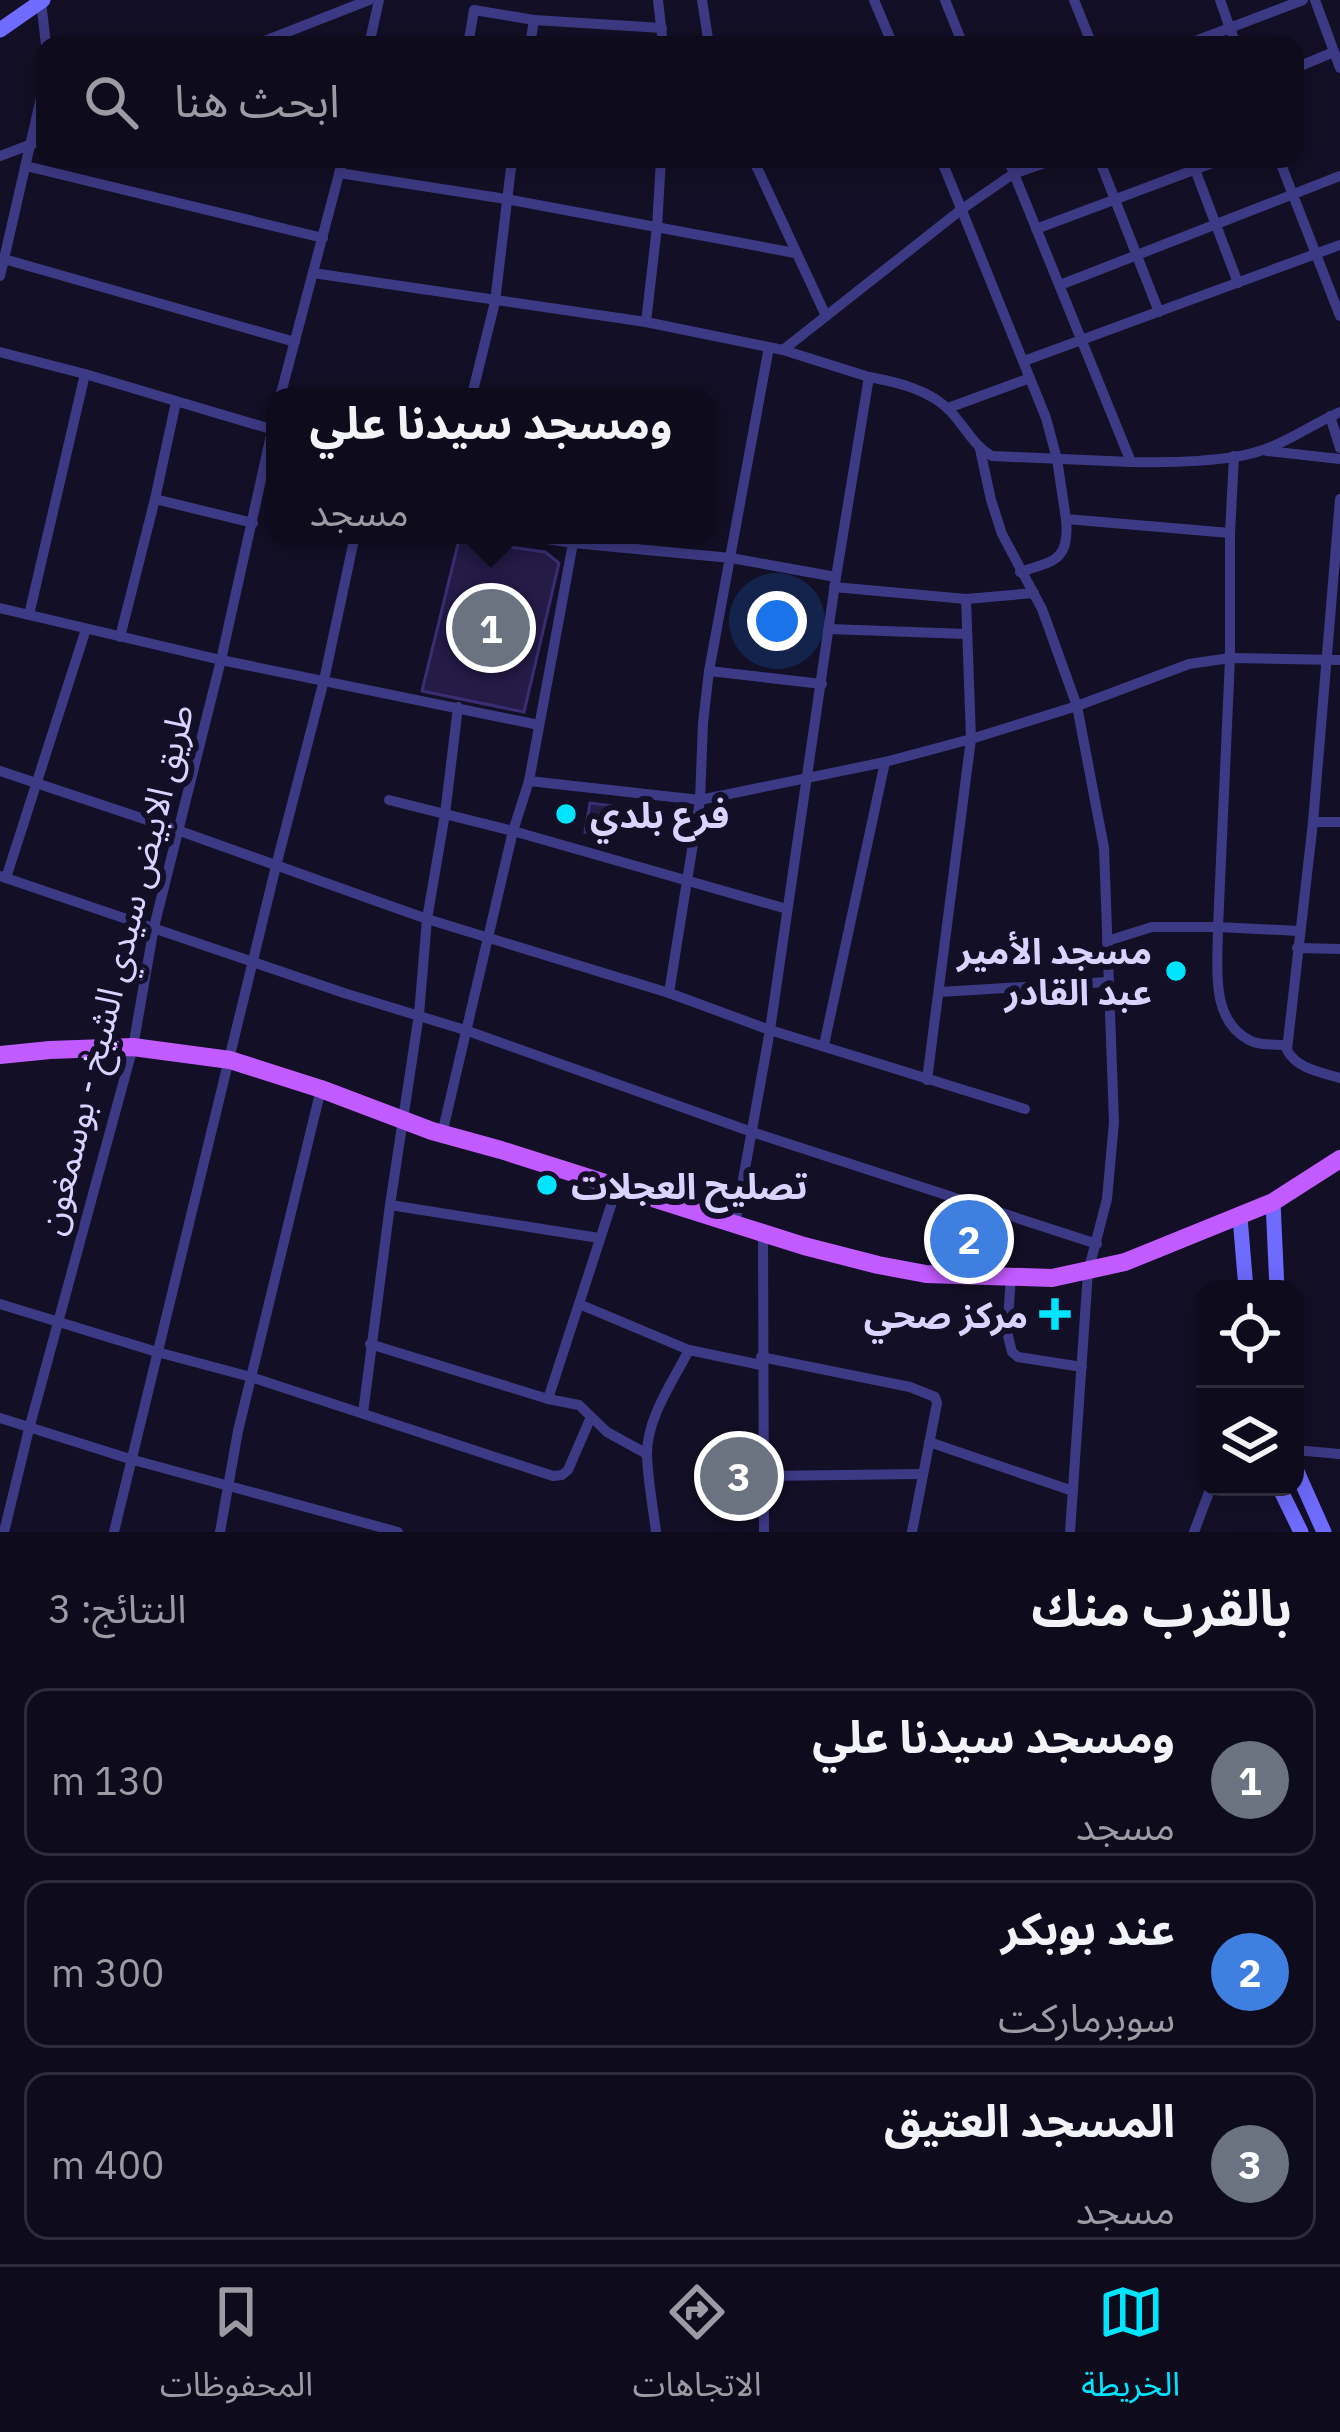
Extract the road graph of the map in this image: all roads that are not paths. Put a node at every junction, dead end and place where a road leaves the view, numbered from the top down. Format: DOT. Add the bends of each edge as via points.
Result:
graph roads {
  1 [pos="42,0"];
  2 [pos="369,0"];
  3 [pos="379,0"];
  4 [pos="673,0"];
  5 [pos="702,0"];
  6 [pos="874,0"];
  7 [pos="945,0"];
  8 [pos="1074,0"];
  9 [pos="1220,0"];
  10 [pos="1303,0"];
  11 [pos="1315,0"];
  12 [pos="659,1"];
  13 [pos="474,5"];
  14 [pos="534,20"];
  15 [pos="662,28"];
  16 [pos="1230,29"];
  17 [pos="0,30"];
  18 [pos="45,36"];
  19 [pos="277,36"];
  20 [pos="371,36"];
  21 [pos="469,36"];
  22 [pos="531,36"];
  23 [pos="662,36"];
  24 [pos="708,36"];
  25 [pos="889,36"];
  26 [pos="959,36"];
  27 [pos="1088,36"];
  28 [pos="1210,36"];
  29 [pos="1233,36"];
  30 [pos="1334,52"];
  31 [pos="1304,64"];
  32 [pos="1340,68"];
  33 [pos="36,142"];
  34 [pos="36,147"];
  35 [pos="0,156"];
  36 [pos="26,166"];
  37 [pos="340,168"];
  38 [pos="511,168"];
  39 [pos="660,168"];
  40 [pos="757,168"];
  41 [pos="945,168"];
  42 [pos="1011,168"];
  43 [pos="1030,168"];
  44 [pos="1102,168"];
  45 [pos="1184,168"];
  46 [pos="1194,168"];
  47 [pos="1283,168"];
  48 [pos="339,173"];
  49 [pos="1013,174"];
  50 [pos="1340,176"];
  51 [pos="1292,194"];
  52 [pos="506,199"];
  53 [pos="1114,199"];
  54 [pos="962,209"];
  55 [pos="1215,224"];
  56 [pos="657,227"];
  57 [pos="1036,230"];
  58 [pos="323,238"];
  59 [pos="1340,245"];
  60 [pos="795,253"];
  61 [pos="1136,254"];
  62 [pos="1315,255"];
  63 [pos="2,258"];
  64 [pos="313,273"];
  65 [pos="0,276"];
  66 [pos="1238,283"];
  67 [pos="1060,285"];
  68 [pos="494,302"];
  69 [pos="1159,312"];
  70 [pos="826,316"];
  71 [pos="1340,316"];
  72 [pos="646,322"];
  73 [pos="1081,340"];
  74 [pos="295,342"];
  75 [pos="769,347"];
  76 [pos="783,350"];
  77 [pos="0,352"];
  78 [pos="1024,361"];
  79 [pos="85,374"];
  80 [pos="869,377"];
  81 [pos="1030,377"];
  82 [pos="282,388"];
  83 [pos="473,388"];
  84 [pos="176,402"];
  85 [pos="948,408"];
  86 [pos="1335,414"];
  87 [pos="266,424"];
  88 [pos="1340,448"];
  89 [pos="980,449"];
  90 [pos="1263,450"];
  91 [pos="1234,456"];
  92 [pos="1057,459"];
  93 [pos="1340,459"];
  94 [pos="1130,462"];
  95 [pos="266,463"];
  96 [pos="155,499"];
  97 [pos="1340,499"];
  98 [pos="1066,518"];
  99 [pos="253,523"];
  100 [pos="1230,533"];
  101 [pos="353,544"];
  102 [pos="573,544"];
  103 [pos="584,544"];
  104 [pos="731,558"];
  105 [pos="1021,572"];
  106 [pos="835,582"];
  107 [pos="1034,593"];
  108 [pos="966,599"];
  109 [pos="0,608"];
  110 [pos="28,615"];
  111 [pos="86,629"];
  112 [pos="829,629"];
  113 [pos="968,634"];
  114 [pos="119,638"];
  115 [pos="1230,658"];
  116 [pos="221,660"];
  117 [pos="1326,660"];
  118 [pos="1340,660"];
  119 [pos="709,671"];
  120 [pos="324,680"];
  121 [pos="822,684"];
  122 [pos="1077,706"];
  123 [pos="458,707"];
  124 [pos="539,725"];
  125 [pos="970,740"];
  126 [pos="885,762"];
  127 [pos="0,771"];
  128 [pos="807,779"];
  129 [pos="529,781"];
  130 [pos="37,784"];
  131 [pos="389,800"];
  132 [pos="700,800"];
  133 [pos="445,814"];
  134 [pos="1313,822"];
  135 [pos="1340,822"];
  136 [pos="177,830"];
  137 [pos="513,831"];
  138 [pos="276,866"];
  139 [pos="3,877"];
  140 [pos="686,879"];
  141 [pos="787,909"];
  142 [pos="427,919"];
  143 [pos="154,927"];
  144 [pos="1218,927"];
  145 [pos="1299,931"];
  146 [pos="488,938"];
  147 [pos="1107,941"];
  148 [pos="1297,948"];
  149 [pos="1340,949"];
  150 [pos="253,962"];
  151 [pos="1108,982"];
  152 [pos="940,992"];
  153 [pos="668,993"];
  154 [pos="419,1014"];
  155 [pos="466,1030"];
  156 [pos="770,1030"];
  157 [pos="824,1046"];
  158 [pos="1286,1046"];
  159 [pos="133,1047"];
  160 [pos="0,1055"];
  161 [pos="230,1060"];
  162 [pos="1340,1078"];
  163 [pos="927,1080"];
  164 [pos="321,1089"];
  165 [pos="1025,1109"];
  166 [pos="402,1121"];
  167 [pos="752,1132"];
  168 [pos="442,1134"];
  169 [pos="1340,1160"];
  170 [pos="617,1187"];
  171 [pos="1273,1202"];
  172 [pos="390,1204"];
  173 [pos="1240,1217"];
  174 [pos="735,1224"];
  175 [pos="763,1233"];
  176 [pos="598,1238"];
  177 [pos="1097,1244"];
  178 [pos="1088,1272"];
  179 [pos="1011,1277"];
  180 [pos="1245,1280"];
  181 [pos="1277,1280"];
  182 [pos="0,1304"];
  183 [pos="579,1304"];
  184 [pos="58,1320"];
  185 [pos="370,1344"];
  186 [pos="689,1350"];
  187 [pos="157,1352"];
  188 [pos="761,1361"];
  189 [pos="1082,1367"];
  190 [pos="251,1377"];
  191 [pos="548,1399"];
  192 [pos="363,1413"];
  193 [pos="591,1417"];
  194 [pos="0,1418"];
  195 [pos="29,1429"];
  196 [pos="929,1442"];
  197 [pos="1304,1451"];
  198 [pos="647,1454"];
  199 [pos="1340,1454"];
  200 [pos="130,1459"];
  201 [pos="923,1474"];
  202 [pos="763,1476"];
  203 [pos="229,1486"];
  204 [pos="1304,1487"];
  205 [pos="1073,1491"];
  206 [pos="1208,1496"];
  207 [pos="1283,1496"];
  208 [pos="4,1532"];
  209 [pos="114,1532"];
  210 [pos="220,1532"];
  211 [pos="398,1532"];
  212 [pos="656,1532"];
  213 [pos="764,1532"];
  214 [pos="912,1532"];
  215 [pos="1070,1532"];
  216 [pos="1194,1532"];
  217 [pos="1301,1532"];
  218 [pos="1324,1532"];
  1 -- 17 [label="street"];
  1 -- 18 [label="street"];
  2 -- 19 [label="street"];
  3 -- 20 [label="street"];
  4 -- 12 [label="street"];
  5 -- 24 [label="street"];
  6 -- 25 [label="street"];
  7 -- 26 [label="street"];
  8 -- 27 [label="street"];
  9 -- 16 [label="street"];
  10 -- 16 [label="street"];
  11 -- 30 [label="street"];
  12 -- 15 [label="street"];
  13 -- 14 [label="street"];
  13 -- 21 [label="street"];
  14 -- 15 [label="street"];
  14 -- 22 [label="street"];
  15 -- 23 [label="street"];
  16 -- 28 [label="street"];
  16 -- 29 [label="street"];
  30 -- 31 [label="street"];
  30 -- 32 [label="street"];
  33 -- 35 [label="street"];
  34 -- 36 [label="street"];
  36 -- 58 [label="street"];
  36 -- 63 [label="street"];
  37 -- 48 [label="street"];
  38 -- 52 [label="street"];
  39 -- 56 [label="street"];
  40 -- 60 [label="street"];
  41 -- 54 [label="street"];
  42 -- 49 [label="street"];
  43 -- 49 [label="street"];
  44 -- 53 [label="street"];
  45 -- 53 [label="street"];
  46 -- 55 [label="street"];
  47 -- 51 [label="street"];
  48 -- 52 [label="street"];
  48 -- 58 [label="street"];
  49 -- 54 [label="street"];
  49 -- 57 [label="street"];
  50 -- 51 [label="street"];
  51 -- 55 [label="street"];
  51 -- 62 [label="street"];
  52 -- 56 [label="street"];
  52 -- 68 [label="street"];
  53 -- 57 [label="street"];
  53 -- 61 [label="street"];
  54 -- 70 [label="street"];
  54 -- 78 [label="street"];
  55 -- 61 [label="street"];
  55 -- 66 [label="street"];
  56 -- 60 [label="street"];
  56 -- 72 [label="street"];
  57 -- 67 [label="street"];
  58 -- 64 [label="street"];
  59 -- 62 [label="street"];
  60 -- 70 [label="street"];
  61 -- 67 [label="street"];
  61 -- 69 [label="street"];
  62 -- 66 [label="street"];
  62 -- 71 [label="street"];
  63 -- 65 [label="street"];
  63 -- 74 [label="street"];
  64 -- 68 [label="street"];
  64 -- 74 [label="street"];
  66 -- 69 [label="street"];
  67 -- 73 [label="street"];
  68 -- 72 [label="street"];
  68 -- 83 [label="street"];
  69 -- 73 [label="street"];
  70 -- 76 [label="street"];
  72 -- 75 [label="street"];
  73 -- 78 [label="street"];
  73 -- 94 [label="street"];
  74 -- 82 [label="street"];
  75 -- 76 [label="street"];
  75 -- 104 [label="street"];
  76 -- 80 [label="street"];
  77 -- 79 [label="street"];
  78 -- 81 [label="street"];
  79 -- 84 [label="street"];
  79 -- 110 [label="street"];
  80 -- 85 [label="street"];
  80 -- 106 [label="street"];
  81 -- 85 [label="street"];
  81 -- 92 [label="street"];
  84 -- 87 [label="street"];
  84 -- 96 [label="street"];
  85 -- 89 [label="street"];
  86 -- 88 [label="street"];
  86 -- 90 [label="street"];
  89 -- 92 [label="street"];
  89 -- 105 [label="street" via="996,519"];
  90 -- 91 [label="street"];
  90 -- 93 [label="street"];
  91 -- 94 [label="street"];
  91 -- 100 [label="street"];
  92 -- 94 [label="street"];
  92 -- 98 [label="street"];
  95 -- 99 [label="street, طريق الابيض سيدي الشيخ - بوسمغون"];
  96 -- 99 [label="street"];
  96 -- 114 [label="street"];
  97 -- 117 [label="street"];
  98 -- 100 [label="street"];
  98 -- 105 [label="street" via="1060,556"];
  99 -- 116 [label="street, طريق الابيض سيدي الشيخ - بوسمغون"];
  100 -- 115 [label="street"];
  101 -- 120 [label="street"];
  102 -- 124 [label="street"];
  103 -- 104 [label="street"];
  104 -- 106 [label="street"];
  104 -- 119 [label="street"];
  105 -- 107 [label="street"];
  106 -- 108 [label="street"];
  106 -- 112 [label="street"];
  107 -- 108 [label="street"];
  107 -- 122 [label="street"];
  108 -- 113 [label="street"];
  109 -- 110 [label="street"];
  110 -- 111 [label="street"];
  111 -- 114 [label="street"];
  111 -- 130 [label="street"];
  112 -- 113 [label="street"];
  112 -- 121 [label="street"];
  113 -- 125 [label="street"];
  114 -- 116 [label="street"];
  115 -- 117 [label="street"];
  115 -- 122 [label="street" via="1190,664"];
  115 -- 144 [label="street"];
  116 -- 120 [label="street"];
  116 -- 136 [label="street, طريق الابيض سيدي الشيخ - بوسمغون"];
  117 -- 118 [label="street"];
  117 -- 134 [label="street"];
  119 -- 121 [label="street"];
  119 -- 132 [label="street"];
  120 -- 123 [label="street"];
  120 -- 138 [label="street"];
  121 -- 128 [label="street"];
  122 -- 125 [label="street"];
  122 -- 147 [label="street" via="1104,848"];
  123 -- 124 [label="street"];
  123 -- 133 [label="street"];
  124 -- 129 [label="street"];
  125 -- 126 [label="street"];
  125 -- 152 [label="street"];
  126 -- 128 [label="street"];
  126 -- 157 [label="street"];
  127 -- 130 [label="street"];
  128 -- 132 [label="street"];
  128 -- 141 [label="street"];
  129 -- 132 [label="street"];
  129 -- 137 [label="street"];
  130 -- 136 [label="street"];
  130 -- 139 [label="street"];
  131 -- 133 [label="street"];
  132 -- 140 [label="street"];
  133 -- 137 [label="street"];
  133 -- 142 [label="street"];
  134 -- 135 [label="street"];
  134 -- 145 [label="street"];
  136 -- 138 [label="street"];
  136 -- 143 [label="street, طريق الابيض سيدي الشيخ - بوسمغون"];
  137 -- 140 [label="street"];
  137 -- 146 [label="street"];
  138 -- 142 [label="street"];
  138 -- 150 [label="street"];
  139 -- 143 [label="street"];
  140 -- 141 [label="street"];
  140 -- 153 [label="street"];
  141 -- 156 [label="street"];
  142 -- 146 [label="street"];
  142 -- 154 [label="street"];
  143 -- 150 [label="street"];
  143 -- 159 [label="street, طريق الابيض سيدي الشيخ - بوسمغون"];
  144 -- 145 [label="street"];
  144 -- 147 [label="street" via="1152,927"];
  144 -- 158 [label="street" via="1225,1014 1252,1042"];
  145 -- 148 [label="street"];
  146 -- 153 [label="street"];
  146 -- 155 [label="street"];
  147 -- 151 [label="street"];
  148 -- 149 [label="street"];
  148 -- 158 [label="street"];
  150 -- 154 [label="street"];
  150 -- 161 [label="street"];
  151 -- 152 [label="street"];
  151 -- 177 [label="street" via="1114,1122"];
  152 -- 163 [label="street"];
  153 -- 156 [label="street"];
  154 -- 155 [label="street"];
  154 -- 166 [label="street"];
  155 -- 167 [label="street"];
  155 -- 168 [label="street"];
  156 -- 157 [label="street"];
  156 -- 167 [label="street"];
  157 -- 163 [label="street"];
  158 -- 162 [label="street" via="1298,1064"];
  159 -- 160 [label="main road"];
  159 -- 161 [label="main road"];
  159 -- 184 [label="street, طريق الابيض سيدي الشيخ - بوسمغون"];
  161 -- 164 [label="main road"];
  161 -- 187 [label="street"];
  163 -- 165 [label="street"];
  164 -- 166 [label="main road"];
  164 -- 190 [label="street"];
  166 -- 168 [label="main road"];
  166 -- 172 [label="street"];
  167 -- 174 [label="street"];
  167 -- 177 [label="street"];
  168 -- 170 [label="main road"];
  169 -- 171 [label="main road"];
  170 -- 174 [label="main road"];
  170 -- 176 [label="street"];
  171 -- 173 [label="main road"];
  171 -- 181 [label="street"];
  172 -- 176 [label="street"];
  172 -- 185 [label="street"];
  173 -- 178 [label="main road"];
  173 -- 180 [label="street"];
  174 -- 175 [label="main road"];
  175 -- 179 [label="main road" via="926,1274"];
  175 -- 188 [label="street"];
  176 -- 183 [label="street"];
  177 -- 178 [label="street"];
  178 -- 179 [label="main road"];
  178 -- 189 [label="street"];
  179 -- 189 [label="street" via="1012,1352"];
  182 -- 184 [label="street"];
  183 -- 186 [label="street"];
  183 -- 191 [label="street"];
  184 -- 187 [label="street"];
  184 -- 195 [label="street, طريق الابيض سيدي الشيخ - بوسمغون"];
  185 -- 191 [label="street"];
  185 -- 192 [label="street"];
  186 -- 188 [label="street"];
  186 -- 198 [label="street"];
  187 -- 190 [label="street"];
  187 -- 200 [label="street"];
  188 -- 196 [label="street" via="929,1393 937,1403"];
  188 -- 202 [label="street"];
  189 -- 205 [label="street"];
  190 -- 192 [label="street"];
  190 -- 203 [label="street"];
  191 -- 193 [label="street"];
  192 -- 193 [label="street" via="557,1476 568,1470"];
  193 -- 198 [label="street"];
  194 -- 195 [label="street"];
  195 -- 200 [label="street"];
  195 -- 208 [label="street, طريق الابيض سيدي الشيخ - بوسمغون"];
  196 -- 201 [label="street"];
  196 -- 205 [label="street"];
  197 -- 199 [label="street"];
  198 -- 212 [label="street"];
  200 -- 203 [label="street"];
  200 -- 209 [label="street"];
  201 -- 202 [label="street"];
  201 -- 214 [label="street"];
  202 -- 213 [label="street"];
  203 -- 210 [label="street"];
  203 -- 211 [label="street"];
  204 -- 218 [label="street"];
  205 -- 215 [label="street"];
  206 -- 216 [label="street"];
  207 -- 217 [label="street"];
}
